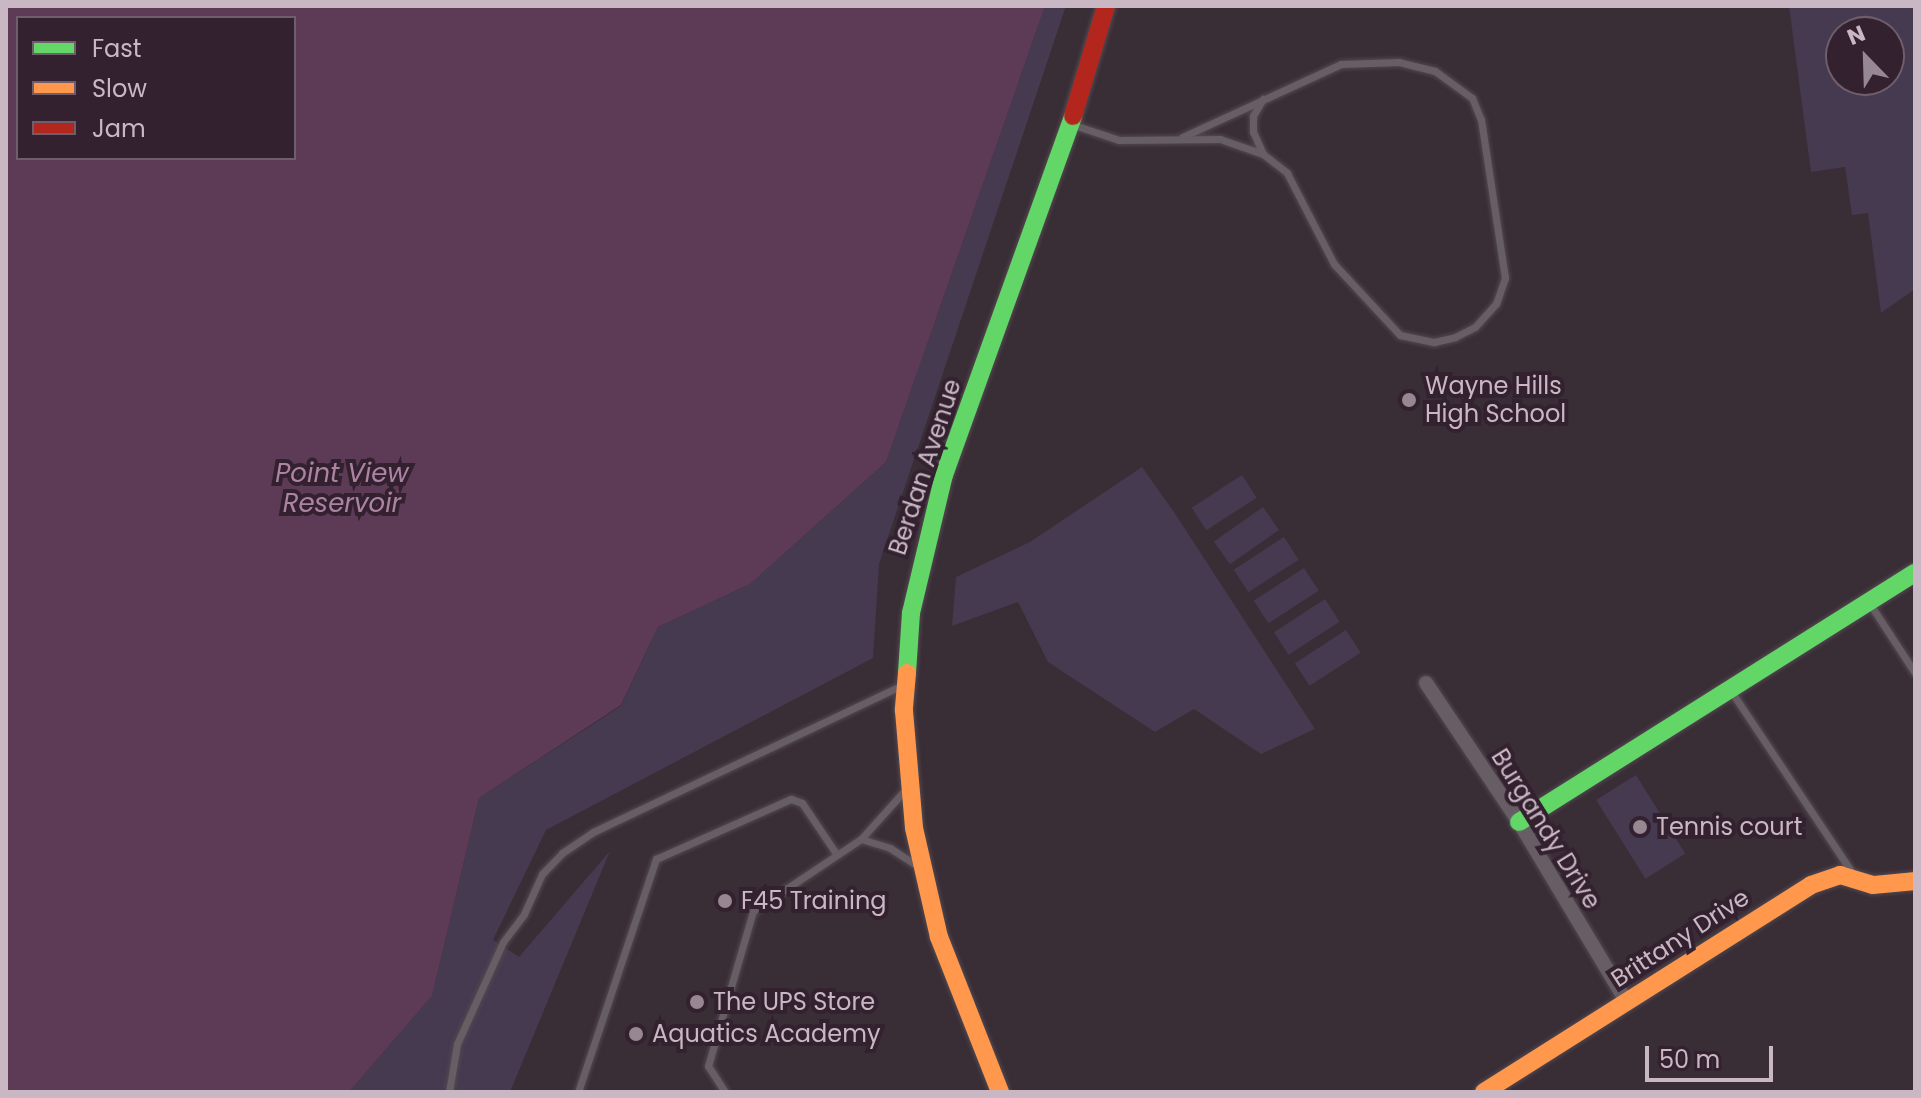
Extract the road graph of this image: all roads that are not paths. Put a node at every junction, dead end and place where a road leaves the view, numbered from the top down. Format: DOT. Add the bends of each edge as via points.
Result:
graph roads {
  1 [pos="1106,6"];
  2 [pos="1264,97"];
  3 [pos="1071,124"];
  4 [pos="1182,137"];
  5 [pos="1263,154"];
  6 [pos="1915,573"];
  7 [pos="1869,602"];
  8 [pos="1915,673"];
  9 [pos="906,683"];
  10 [pos="1426,683"];
  11 [pos="1730,689"];
  12 [pos="908,787"];
  13 [pos="1519,822"];
  14 [pos="861,839"];
  15 [pos="835,852"];
  16 [pos="921,869"];
  17 [pos="1857,880"];
  18 [pos="1915,881"];
  19 [pos="1626,1001"];
  20 [pos="449,1092"];
  21 [pos="578,1092"];
  22 [pos="725,1092"];
  23 [pos="1000,1092"];
  24 [pos="1484,1092"];
  1 -- 3 [label="main road, Berdan Avenue"];
  2 -- 4 [label="lane"];
  2 -- 5 [label="lane" via="1253,116 1253,132"];
  2 -- 5 [label="lane" via="1341,64 1368,61 1435,71 1457,83 1472,98 1481,120 1505,278 1496,304 1475,327 1455,337 1434,342 1400,335 1334,264 1287,173"];
  3 -- 4 [label="lane" via="1119,140"];
  3 -- 9 [label="main road, Berdan Avenue" via="930,519 911,613"];
  4 -- 5 [label="lane" via="1220,139"];
  6 -- 7 [label="main road"];
  7 -- 8 [label="lane"];
  7 -- 11 [label="main road"];
  9 -- 12 [label="main road, Berdan Avenue"];
  9 -- 20 [label="lane" via="593,832 562,853 542,874 491,967 457,1044"];
  10 -- 13 [label="street, Burgandy Drive"];
  11 -- 13 [label="main road"];
  11 -- 17 [label="lane"];
  12 -- 14 [label="lane"];
  12 -- 16 [label="main road, Berdan Avenue"];
  13 -- 19 [label="street, Burgandy Drive"];
  14 -- 15 [label="lane"];
  14 -- 16 [label="lane" via="890,848"];
  15 -- 21 [label="lane" via="802,803 791,799 656,859"];
  15 -- 22 [label="lane" via="753,911 708,1066"];
  16 -- 23 [label="main road, Berdan Avenue" via="939,937"];
  17 -- 18 [label="main road, Brittany Drive" via="1873,885"];
  17 -- 19 [label="main road, Brittany Drive" via="1840,875 1811,885"];
  19 -- 24 [label="main road, Brittany Drive"];
}
